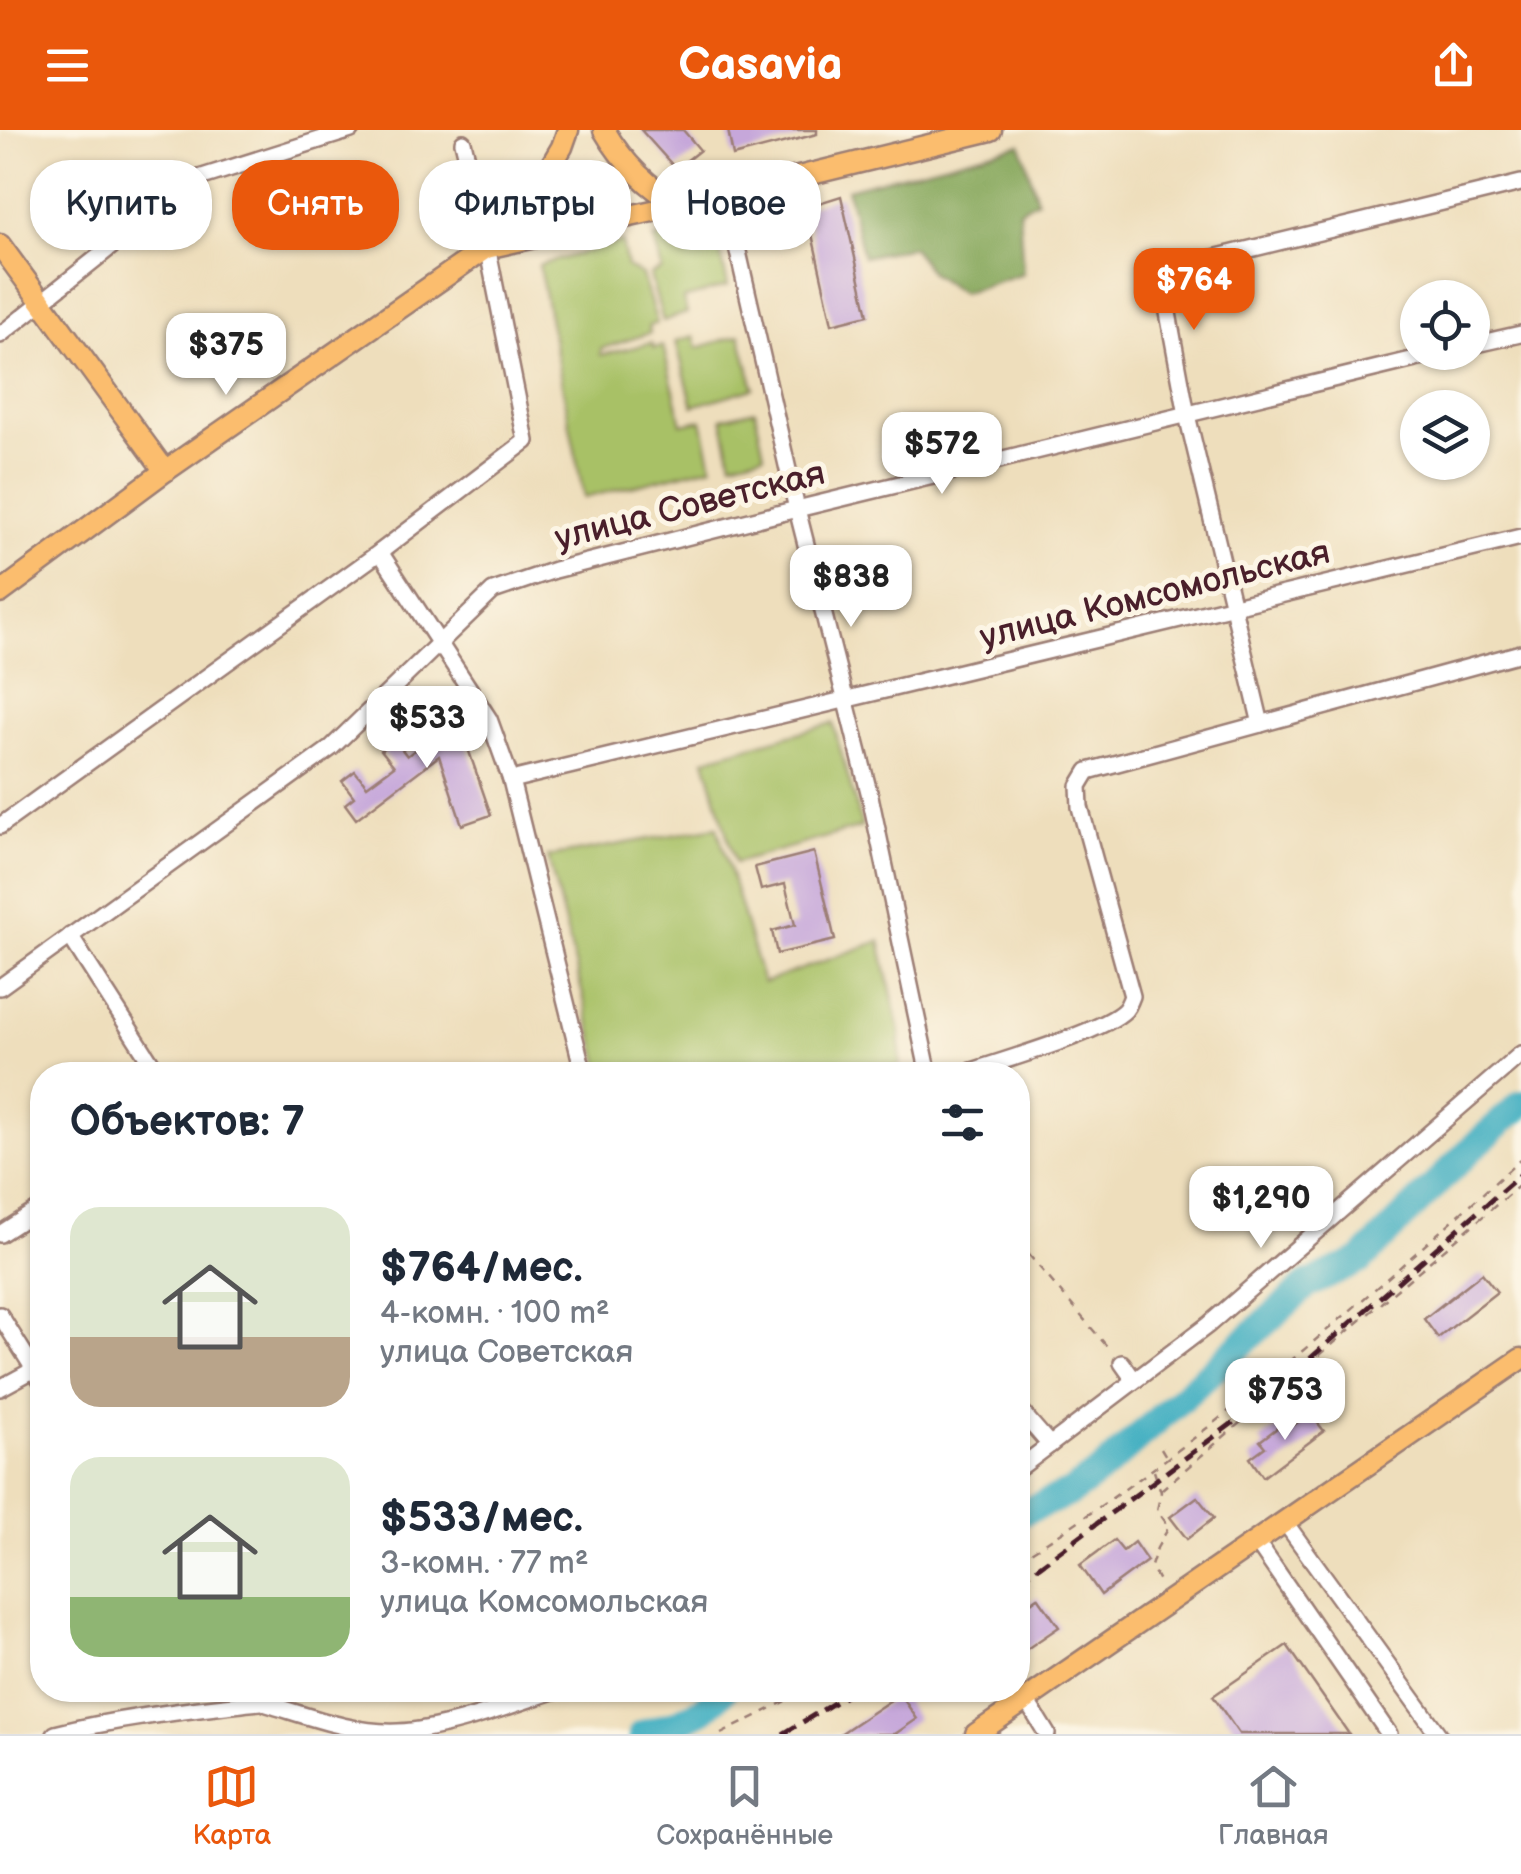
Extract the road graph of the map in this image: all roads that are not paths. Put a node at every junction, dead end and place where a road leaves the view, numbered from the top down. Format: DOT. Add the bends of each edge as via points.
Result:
graph roads {
  1 [pos="351,130"];
  2 [pos="568,130"];
  3 [pos="604,130"];
  4 [pos="991,130"];
  5 [pos="463,142"];
  6 [pos="468,160"];
  7 [pos="554,160"];
  8 [pos="821,172"];
  9 [pos="1521,182"];
  10 [pos="651,184"];
  11 [pos="0,245"];
  12 [pos="483,250"];
  13 [pos="486,250"];
  14 [pos="738,250"];
  15 [pos="41,303"];
  16 [pos="1521,334"];
  17 [pos="0,336"];
  18 [pos="1490,342"];
  19 [pos="1400,363"];
  20 [pos="1187,415"];
  21 [pos="165,471"];
  22 [pos="797,509"];
  23 [pos="1521,537"];
  24 [pos="380,552"];
  25 [pos="0,593"];
  26 [pos="1232,608"];
  27 [pos="438,642"];
  28 [pos="1521,653"];
  29 [pos="846,700"];
  30 [pos="1260,724"];
  31 [pos="510,780"];
  32 [pos="0,826"];
  33 [pos="70,936"];
  34 [pos="0,987"];
  35 [pos="1521,1054"];
  36 [pos="151,1062"];
  37 [pos="581,1062"];
  38 [pos="926,1062"];
  39 [pos="997,1062"];
  40 [pos="30,1215"];
  41 [pos="0,1234"];
  42 [pos="0,1315"];
  43 [pos="1521,1359"];
  44 [pos="30,1361"];
  45 [pos="1122,1363"];
  46 [pos="30,1378"];
  47 [pos="1134,1380"];
  48 [pos="0,1388"];
  49 [pos="1030,1422"];
  50 [pos="1050,1445"];
  51 [pos="1030,1460"];
  52 [pos="1284,1521"];
  53 [pos="1256,1541"];
  54 [pos="1030,1697"];
  55 [pos="271,1702"];
  56 [pos="519,1702"];
  57 [pos="1023,1702"];
  58 [pos="1027,1702"];
  59 [pos="267,1704"];
  60 [pos="398,1733"];
  61 [pos="55,1734"];
  62 [pos="976,1734"];
  63 [pos="1047,1734"];
  64 [pos="1389,1734"];
  65 [pos="1438,1734"];
  1 -- 15 [label="street" via="196,178"];
  2 -- 7 [label="main road"];
  3 -- 10 [label="main road"];
  4 -- 8 [label="main road"];
  5 -- 6 [label="street"];
  9 -- 20 [label="street" via="1172,268 1164,280 1166,302"];
  11 -- 15 [label="main road"];
  12 -- 21 [label="main road"];
  13 -- 24 [label="street" via="527,438"];
  14 -- 22 [label="street"];
  15 -- 17 [label="street"];
  15 -- 21 [label="main road"];
  16 -- 18 [label="street"];
  19 -- 20 [label="street, улица Советская"];
  20 -- 22 [label="street, улица Советская"];
  20 -- 26 [label="street"];
  21 -- 25 [label="main road"];
  22 -- 27 [label="street, улица Советская" via="492,590"];
  22 -- 29 [label="street"];
  23 -- 26 [label="street, улица Комсомольская"];
  24 -- 27 [label="street"];
  24 -- 32 [label="street"];
  26 -- 29 [label="street, улица Комсомольская"];
  26 -- 30 [label="street"];
  27 -- 31 [label="street" via="489,719"];
  27 -- 33 [label="street, улица Советская" via="331,748"];
  28 -- 30 [label="street"];
  29 -- 31 [label="street, улица Комсомольская"];
  29 -- 38 [label="street"];
  30 -- 39 [label="street" via="1100,765 1082,778 1080,807 1132,996 1126,1009 1101,1026"];
  31 -- 37 [label="street"];
  33 -- 34 [label="street, улица Советская"];
  33 -- 36 [label="street"];
  35 -- 47 [label="street" via="1208,1326"];
  40 -- 41 [label="street"];
  42 -- 44 [label="street"];
  43 -- 52 [label="main road"];
  45 -- 47 [label="street"];
  46 -- 48 [label="street"];
  47 -- 50 [label="street"];
  49 -- 50 [label="street"];
  50 -- 51 [label="street"];
  52 -- 53 [label="main road"];
  52 -- 65 [label="street"];
  53 -- 54 [label="main road"];
  53 -- 64 [label="street"];
  55 -- 59 [label="street"];
  56 -- 60 [label="street"];
  57 -- 62 [label="main road"];
  58 -- 63 [label="street"];
  59 -- 60 [label="street"];
  59 -- 61 [label="street"];
}
